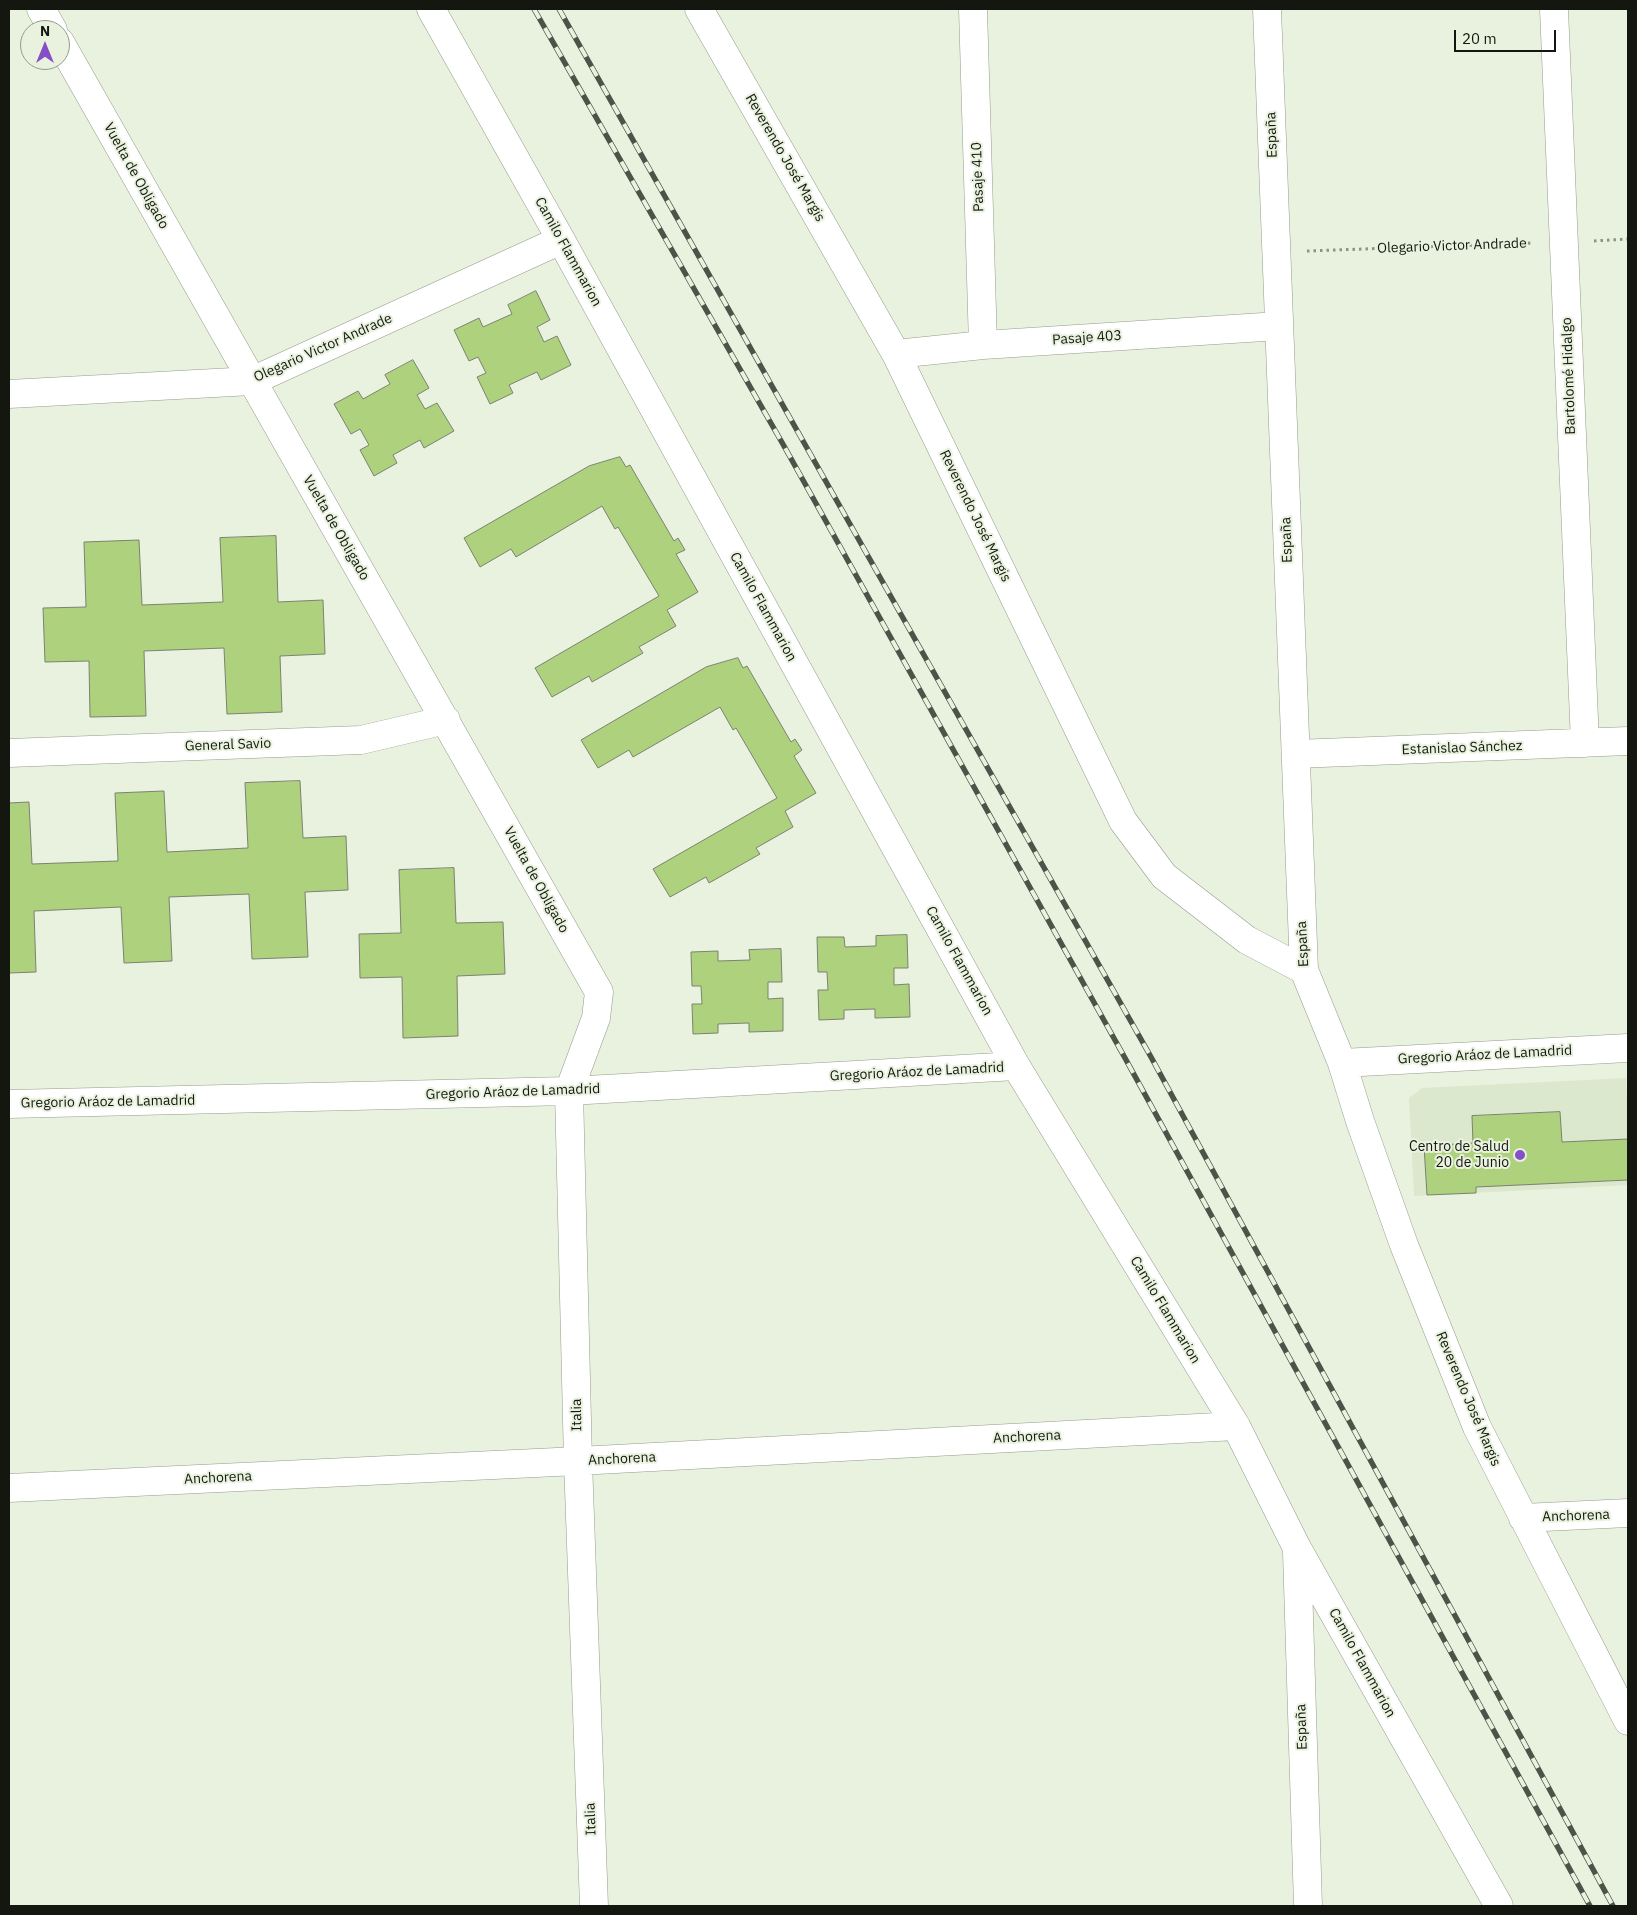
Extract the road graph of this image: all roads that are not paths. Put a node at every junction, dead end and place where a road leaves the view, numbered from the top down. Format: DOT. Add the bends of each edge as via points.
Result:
graph roads {
  1 [pos="41,9"];
  2 [pos="431,9"];
  3 [pos="699,9"];
  4 [pos="973,9"];
  5 [pos="1267,9"];
  6 [pos="1554,9"];
  7 [pos="47,20"];
  8 [pos="70,60"];
  9 [pos="561,240"];
  10 [pos="1279,326"];
  11 [pos="983,345"];
  12 [pos="896,354"];
  13 [pos="252,382"];
  14 [pos="9,394"];
  15 [pos="446,720"];
  16 [pos="1628,741"];
  17 [pos="1585,743"];
  18 [pos="9,754"];
  19 [pos="1296,754"];
  20 [pos="1304,970"];
  21 [pos="596,1018"];
  22 [pos="1628,1048"];
  23 [pos="1342,1063"];
  24 [pos="1016,1066"];
  25 [pos="568,1091"];
  26 [pos="9,1104"];
  27 [pos="1236,1426"];
  28 [pos="578,1461"];
  29 [pos="9,1488"];
  30 [pos="1628,1513"];
  31 [pos="1523,1518"];
  32 [pos="1297,1548"];
  33 [pos="1628,1721"];
  34 [pos="594,1906"];
  35 [pos="1308,1906"];
  36 [pos="1499,1906"];
  1 -- 7 [label="street"];
  2 -- 9 [label="street, Camilo Flammarion"];
  3 -- 12 [label="street, Reverendo José Margis"];
  4 -- 11 [label="street, Pasaje 410"];
  5 -- 10 [label="street, España"];
  6 -- 17 [label="street, Bartolomé Hidalgo"];
  8 -- 13 [label="street, Vuelta de Obligado"];
  9 -- 13 [label="street, Olegario Victor Andrade"];
  9 -- 24 [label="street, Camilo Flammarion"];
  10 -- 11 [label="street, Pasaje 403"];
  10 -- 19 [label="street, España"];
  11 -- 12 [label="street, Pasaje 403"];
  12 -- 20 [label="street, Reverendo José Margis" via="1122,820 1164,876 1248,940"];
  13 -- 14 [label="street, Olegario Victor Andrade"];
  13 -- 15 [label="street, Vuelta de Obligado"];
  15 -- 18 [label="street, General Savio" via="361,740"];
  15 -- 21 [label="street, Vuelta de Obligado" via="599,992"];
  16 -- 17 [label="street, Estanislao Sánchez"];
  17 -- 19 [label="street, Estanislao Sánchez"];
  19 -- 20 [label="street, España"];
  20 -- 23 [label="street, España"];
  21 -- 25 [label="street, Italia"];
  22 -- 23 [label="street, Gregorio Aráoz de Lamadrid"];
  23 -- 31 [label="street, Reverendo José Margis" via="1404,1245 1477,1427"];
  24 -- 25 [label="street, Gregorio Aráoz de Lamadrid"];
  24 -- 27 [label="street, Camilo Flammarion"];
  25 -- 26 [label="street, Gregorio Aráoz de Lamadrid"];
  25 -- 28 [label="street, Italia"];
  27 -- 28 [label="street, Anchorena"];
  27 -- 32 [label="street, Camilo Flammarion"];
  28 -- 29 [label="street, Anchorena"];
  28 -- 34 [label="street, Italia"];
  30 -- 31 [label="street, Anchorena"];
  31 -- 33 [label="street, Reverendo José Margis"];
  32 -- 35 [label="street, España"];
  32 -- 36 [label="street, Camilo Flammarion"];
}
